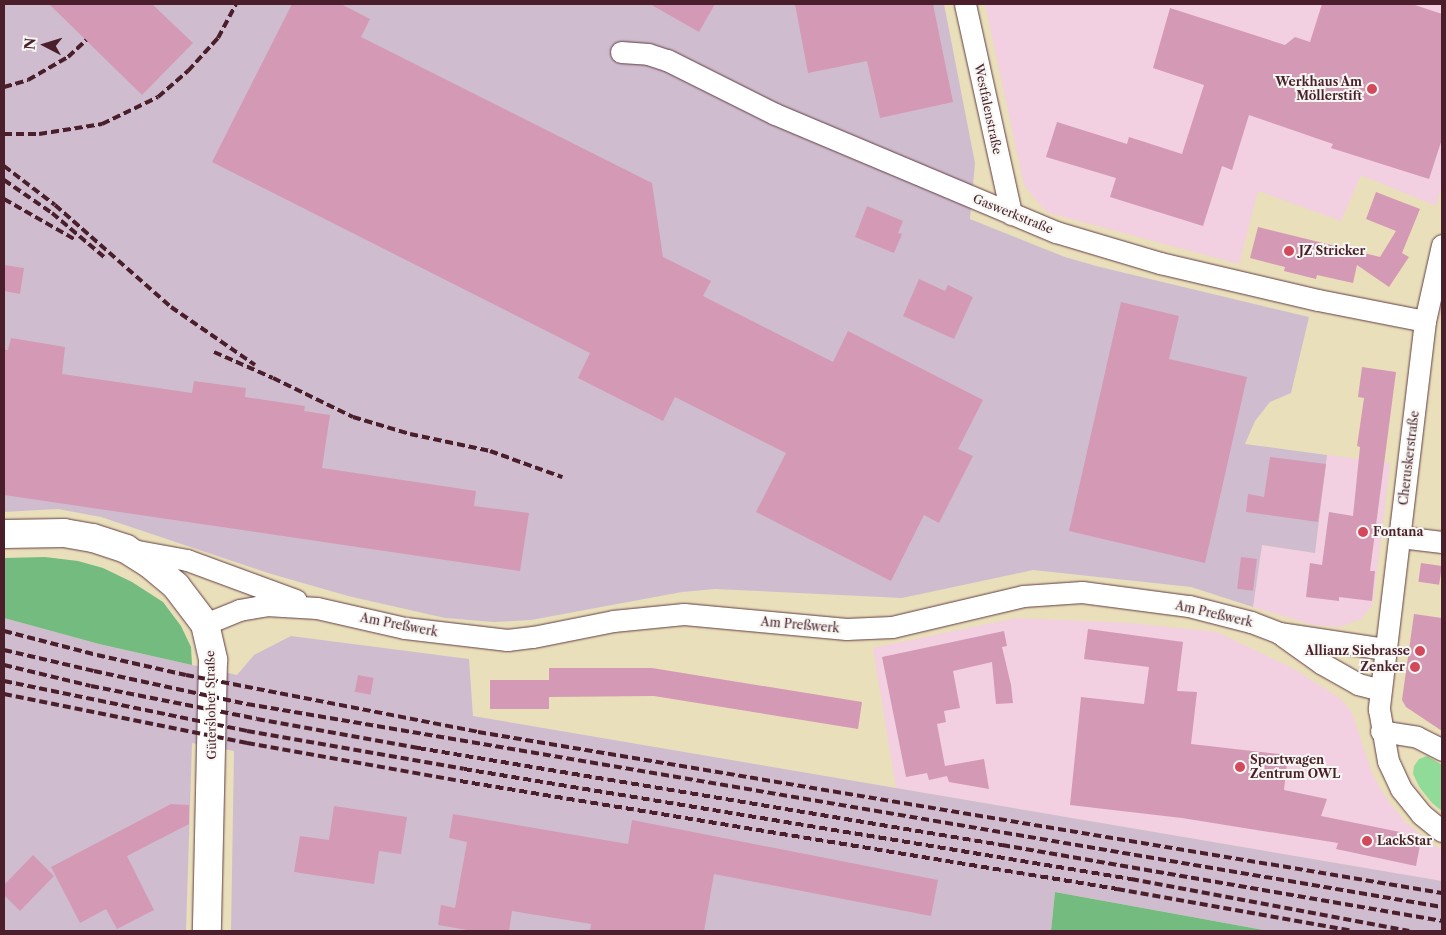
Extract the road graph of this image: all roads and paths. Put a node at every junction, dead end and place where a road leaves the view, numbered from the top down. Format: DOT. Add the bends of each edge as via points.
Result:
graph roads {
  1 [pos="965,4"];
  2 [pos="622,52"];
  3 [pos="1011,214"];
  4 [pos="1442,245"];
  5 [pos="1425,321"];
  6 [pos="4,534"];
  7 [pos="1400,537"];
  8 [pos="1442,542"];
  9 [pos="126,550"];
  10 [pos="317,608"];
  11 [pos="205,624"];
  12 [pos="1279,633"];
  13 [pos="1385,649"];
  14 [pos="1380,690"];
  15 [pos="1381,731"];
  16 [pos="1442,750"];
  17 [pos="1442,831"];
  18 [pos="207,931"];
  1 -- 3 [label="street, Westfalenstraße"];
  2 -- 3 [label="street, Gaswerkstraße" via="648,54 667,60 775,114"];
  3 -- 5 [label="street, Gaswerkstraße" via="1102,247 1160,263"];
  4 -- 5 [label="street, Cheruskerstraße"];
  5 -- 7 [label="street, Cheruskerstraße"];
  6 -- 9 [label="street, Gütersloher Straße" via="64,533 93,538"];
  7 -- 8 [label="street"];
  7 -- 13 [label="street, Cheruskerstraße"];
  9 -- 10 [label="street, Am Preßwerk" via="187,560"];
  9 -- 11 [label="street, Gütersloher Straße" via="150,564 176,586"];
  10 -- 11 [label="street, Am Preßwerk" via="266,605 238,610"];
  10 -- 12 [label="street, Am Preßwerk" via="405,628 508,640 613,621 684,614 846,629 892,627 1023,596 1082,592 1189,606"];
  11 -- 18 [label="street, Gütersloher Straße" via="213,660"];
  12 -- 13 [label="street, Am Preßwerk"];
  12 -- 14 [label="street, Am Preßwerk" via="1358,684"];
  13 -- 14 [label="street, Cheruskerstraße"];
  14 -- 15 [label="street, Cheruskerstraße"];
  15 -- 16 [label="street" via="1417,737"];
  15 -- 17 [label="street, Cheruskerstraße" via="1388,761 1400,788 1421,814"];
}
